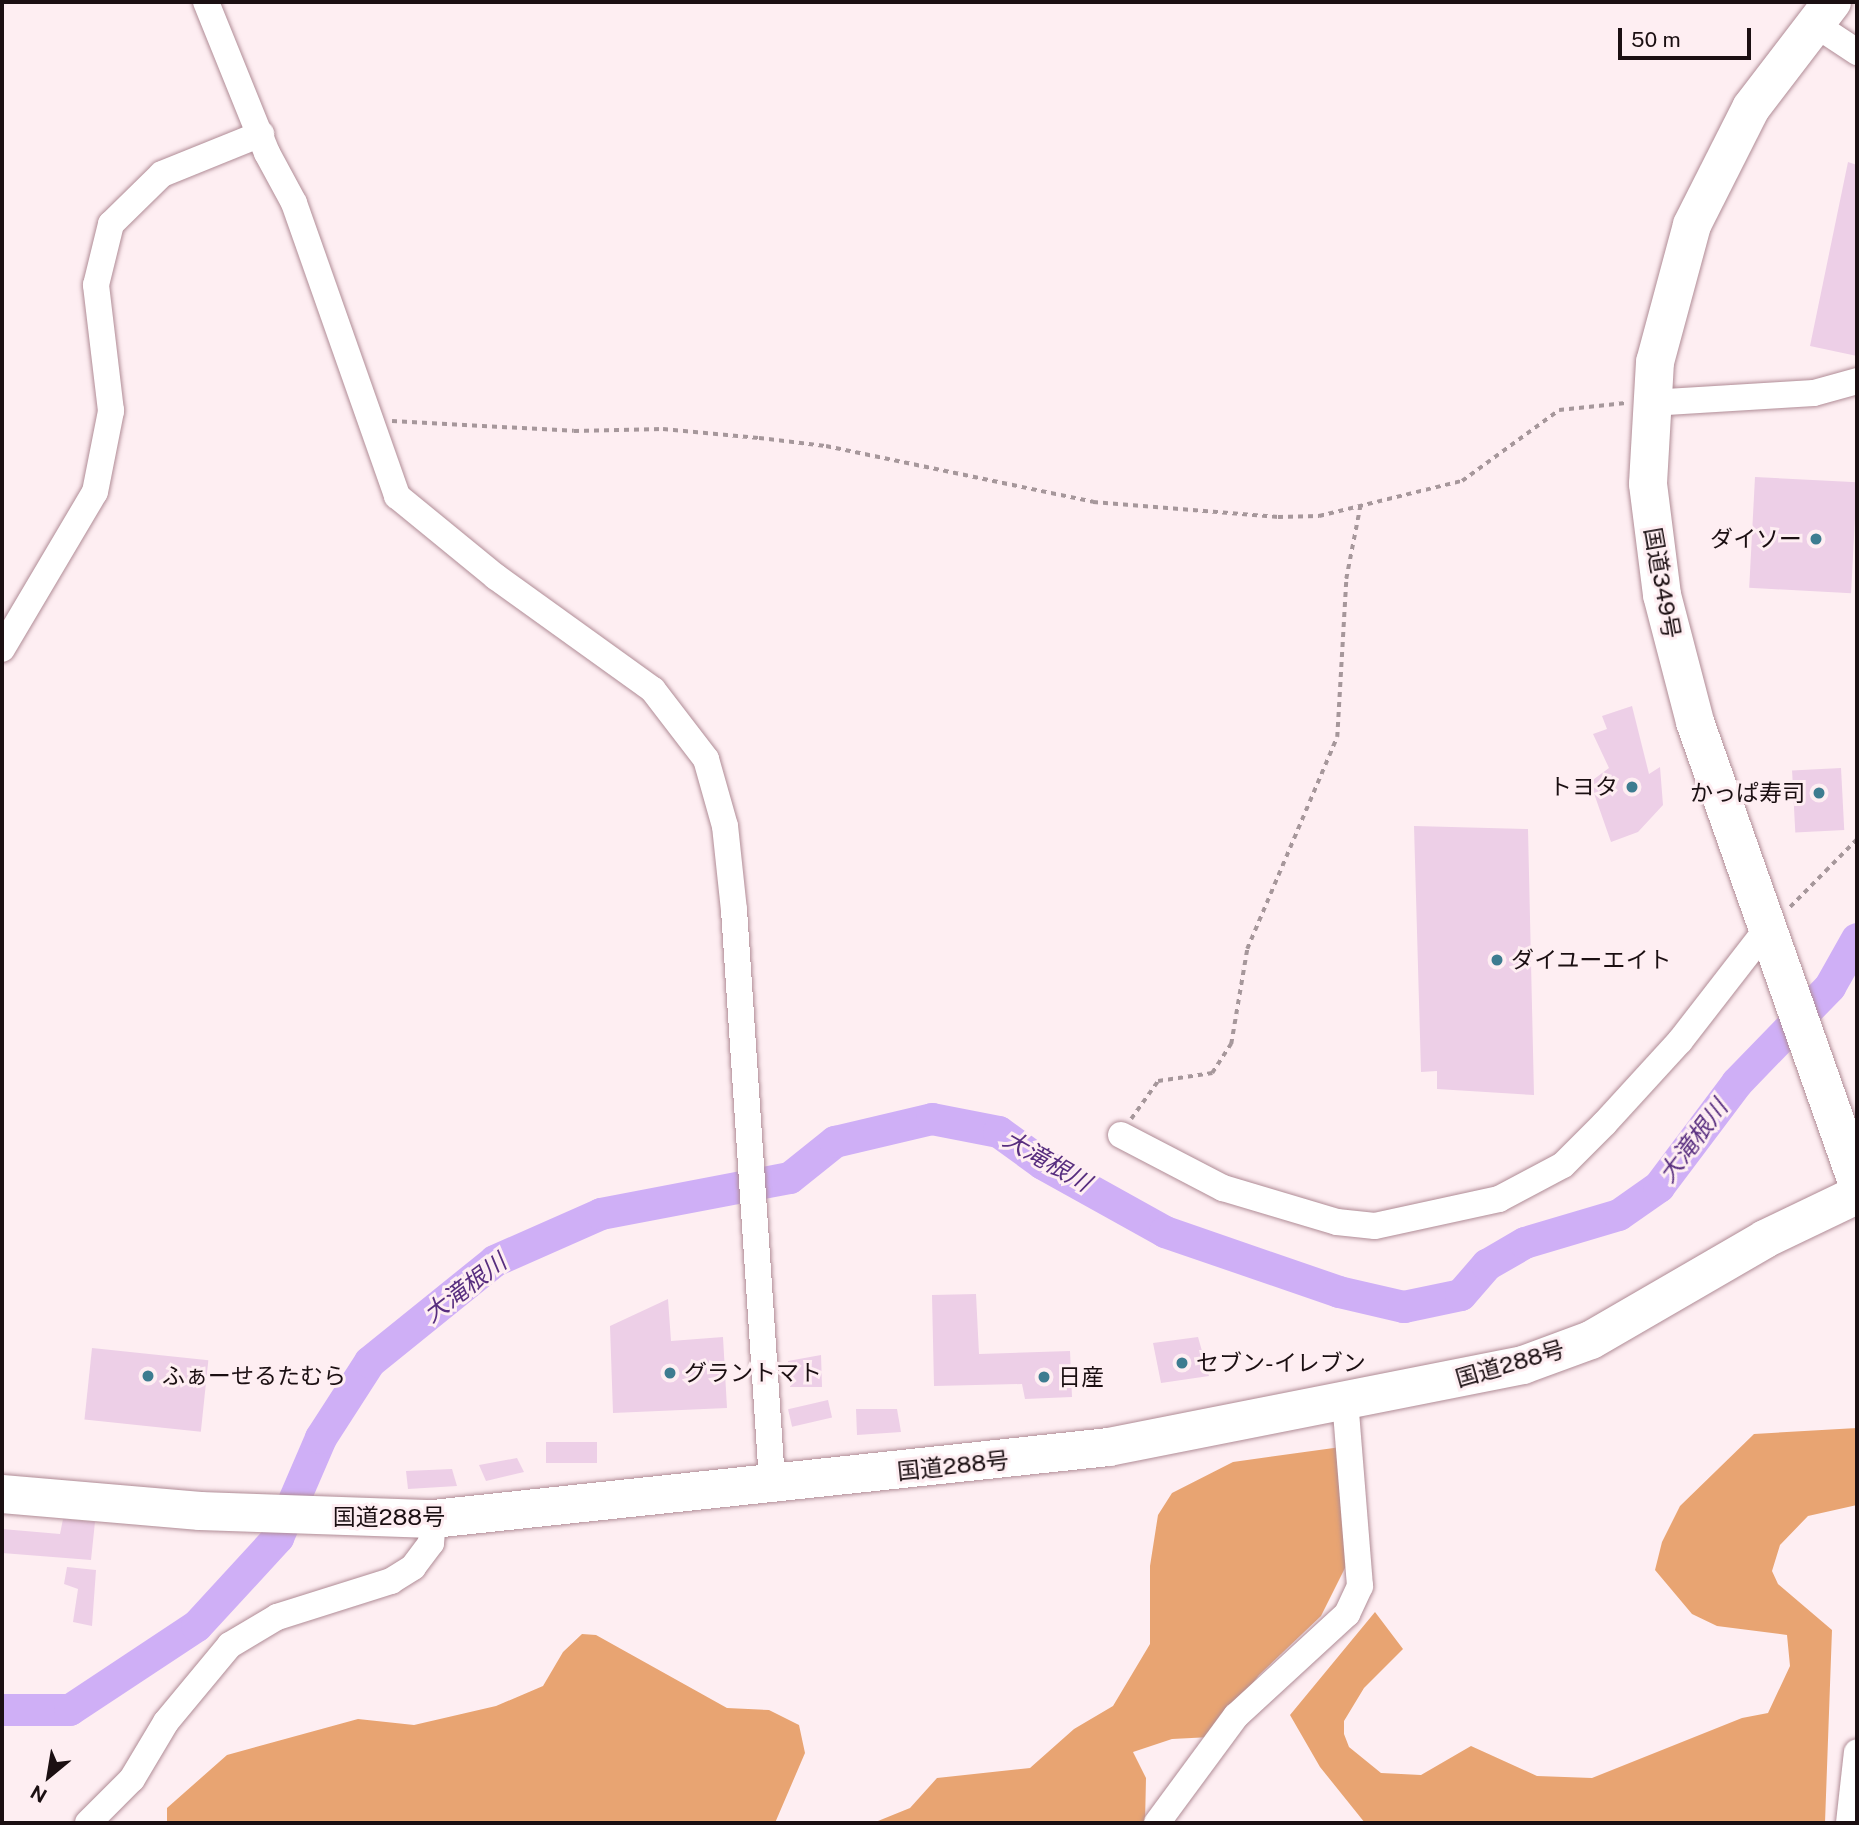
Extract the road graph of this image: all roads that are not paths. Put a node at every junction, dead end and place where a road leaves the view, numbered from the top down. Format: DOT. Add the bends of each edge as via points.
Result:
graph roads {
  1 [pos="206,2"];
  2 [pos="1823,12"];
  3 [pos="1857,52"];
  4 [pos="261,134"];
  5 [pos="1857,381"];
  6 [pos="1650,403"];
  7 [pos="2,649"];
  8 [pos="1770,935"];
  9 [pos="1121,1135"];
  10 [pos="1857,1181"];
  11 [pos="1857,1195"];
  12 [pos="1345,1401"];
  13 [pos="772,1480"];
  14 [pos="2,1494"];
  15 [pos="433,1519"];
  16 [pos="1857,1752"];
  17 [pos="88,1823"];
  18 [pos="1157,1823"];
  19 [pos="1849,1823"];
  1 -- 4 [label="street"];
  2 -- 3 [label="street"];
  2 -- 6 [label="highway, 国道349号" via="1729,143 1692,225 1662,327"];
  4 -- 7 [label="street" via="162,174 111,224 96,285 111,411 95,492"];
  4 -- 13 [label="street" via="338,318 397,496 496,577 653,690 706,760 725,826"];
  5 -- 6 [label="street" via="1814,393"];
  6 -- 8 [label="highway, 国道349号" via="1651,531 1671,637"];
  8 -- 9 [label="street" via="1680,1041 1563,1165 1499,1199 1375,1226 1337,1222 1223,1188"];
  8 -- 10 [label="highway, 国道349号"];
  11 -- 12 [label="highway, 国道288号" via="1765,1239 1591,1340 1523,1365"];
  12 -- 13 [label="highway, 国道288号" via="1037,1457"];
  12 -- 18 [label="street" via="1360,1544 1356,1595 1347,1614 1236,1716"];
  13 -- 15 [label="highway, 国道288号"];
  14 -- 15 [label="highway, 国道288号" via="200,1511"];
  15 -- 17 [label="street" via="431,1543 413,1567 391,1581 277,1617 230,1645 166,1722 132,1779"];
  16 -- 19 [label="street"];
}
